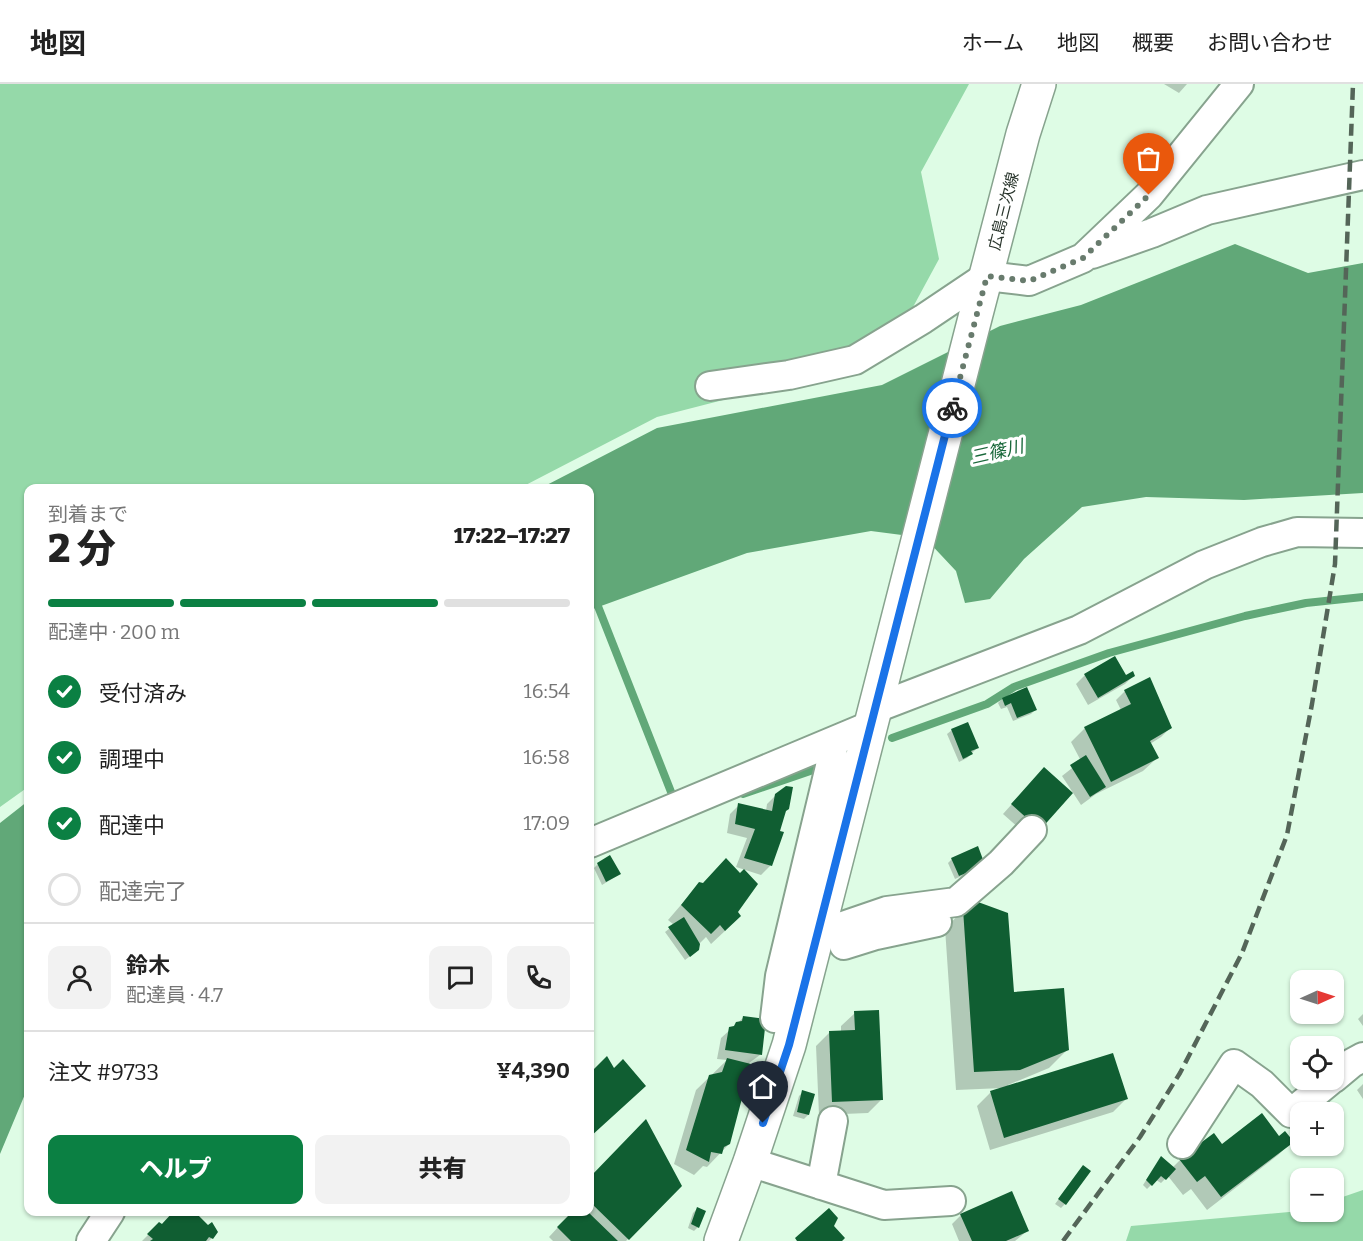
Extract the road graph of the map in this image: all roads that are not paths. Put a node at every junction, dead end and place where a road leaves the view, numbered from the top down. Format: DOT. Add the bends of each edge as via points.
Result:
graph roads {
  1 [pos="1039,84"];
  2 [pos="1239,84"];
  3 [pos="1363,175"];
  4 [pos="1083,258"];
  5 [pos="987,276"];
  6 [pos="710,386"];
  7 [pos="1363,533"];
  8 [pos="874,716"];
  9 [pos="833,754"];
  10 [pos="1032,830"];
  11 [pos="594,841"];
  12 [pos="937,922"];
  13 [pos="815,945"];
  14 [pos="780,976"];
  15 [pos="775,1018"];
  16 [pos="1363,1057"];
  17 [pos="1344,1069"];
  18 [pos="1319,1090"];
  19 [pos="833,1120"];
  20 [pos="1182,1144"];
  21 [pos="750,1162"];
  22 [pos="821,1185"];
  23 [pos="951,1201"];
  24 [pos="107,1216"];
  25 [pos="91,1241"];
  26 [pos="721,1241"];
  1 -- 5 [label="main road, 広島三次線"];
  2 -- 4 [label="street" via="1149,195"];
  3 -- 4 [label="street" via="1207,210"];
  4 -- 5 [label="street" via="1029,281"];
  5 -- 6 [label="street" via="855,360 789,375"];
  5 -- 8 [label="main road, 広島三次線"];
  7 -- 8 [label="street" via="1297,532 1262,542 1204,565 1079,630"];
  8 -- 11 [label="street"];
  8 -- 13 [label="main road, 広島三次線"];
  9 -- 14 [label="street"];
  10 -- 13 [label="street" via="956,902 887,911"];
  12 -- 13 [label="street"];
  13 -- 14 [label="street"];
  13 -- 21 [label="main road, 広島三次線" via="789,1045"];
  14 -- 15 [label="street"];
  16 -- 17 [label="street"];
  18 -- 20 [label="street" via="1291,1113 1262,1084 1234,1065"];
  19 -- 22 [label="street"];
  21 -- 22 [label="street"];
  21 -- 26 [label="main road, 広島三次線"];
  22 -- 23 [label="street" via="884,1206"];
  24 -- 25 [label="street"];
}
